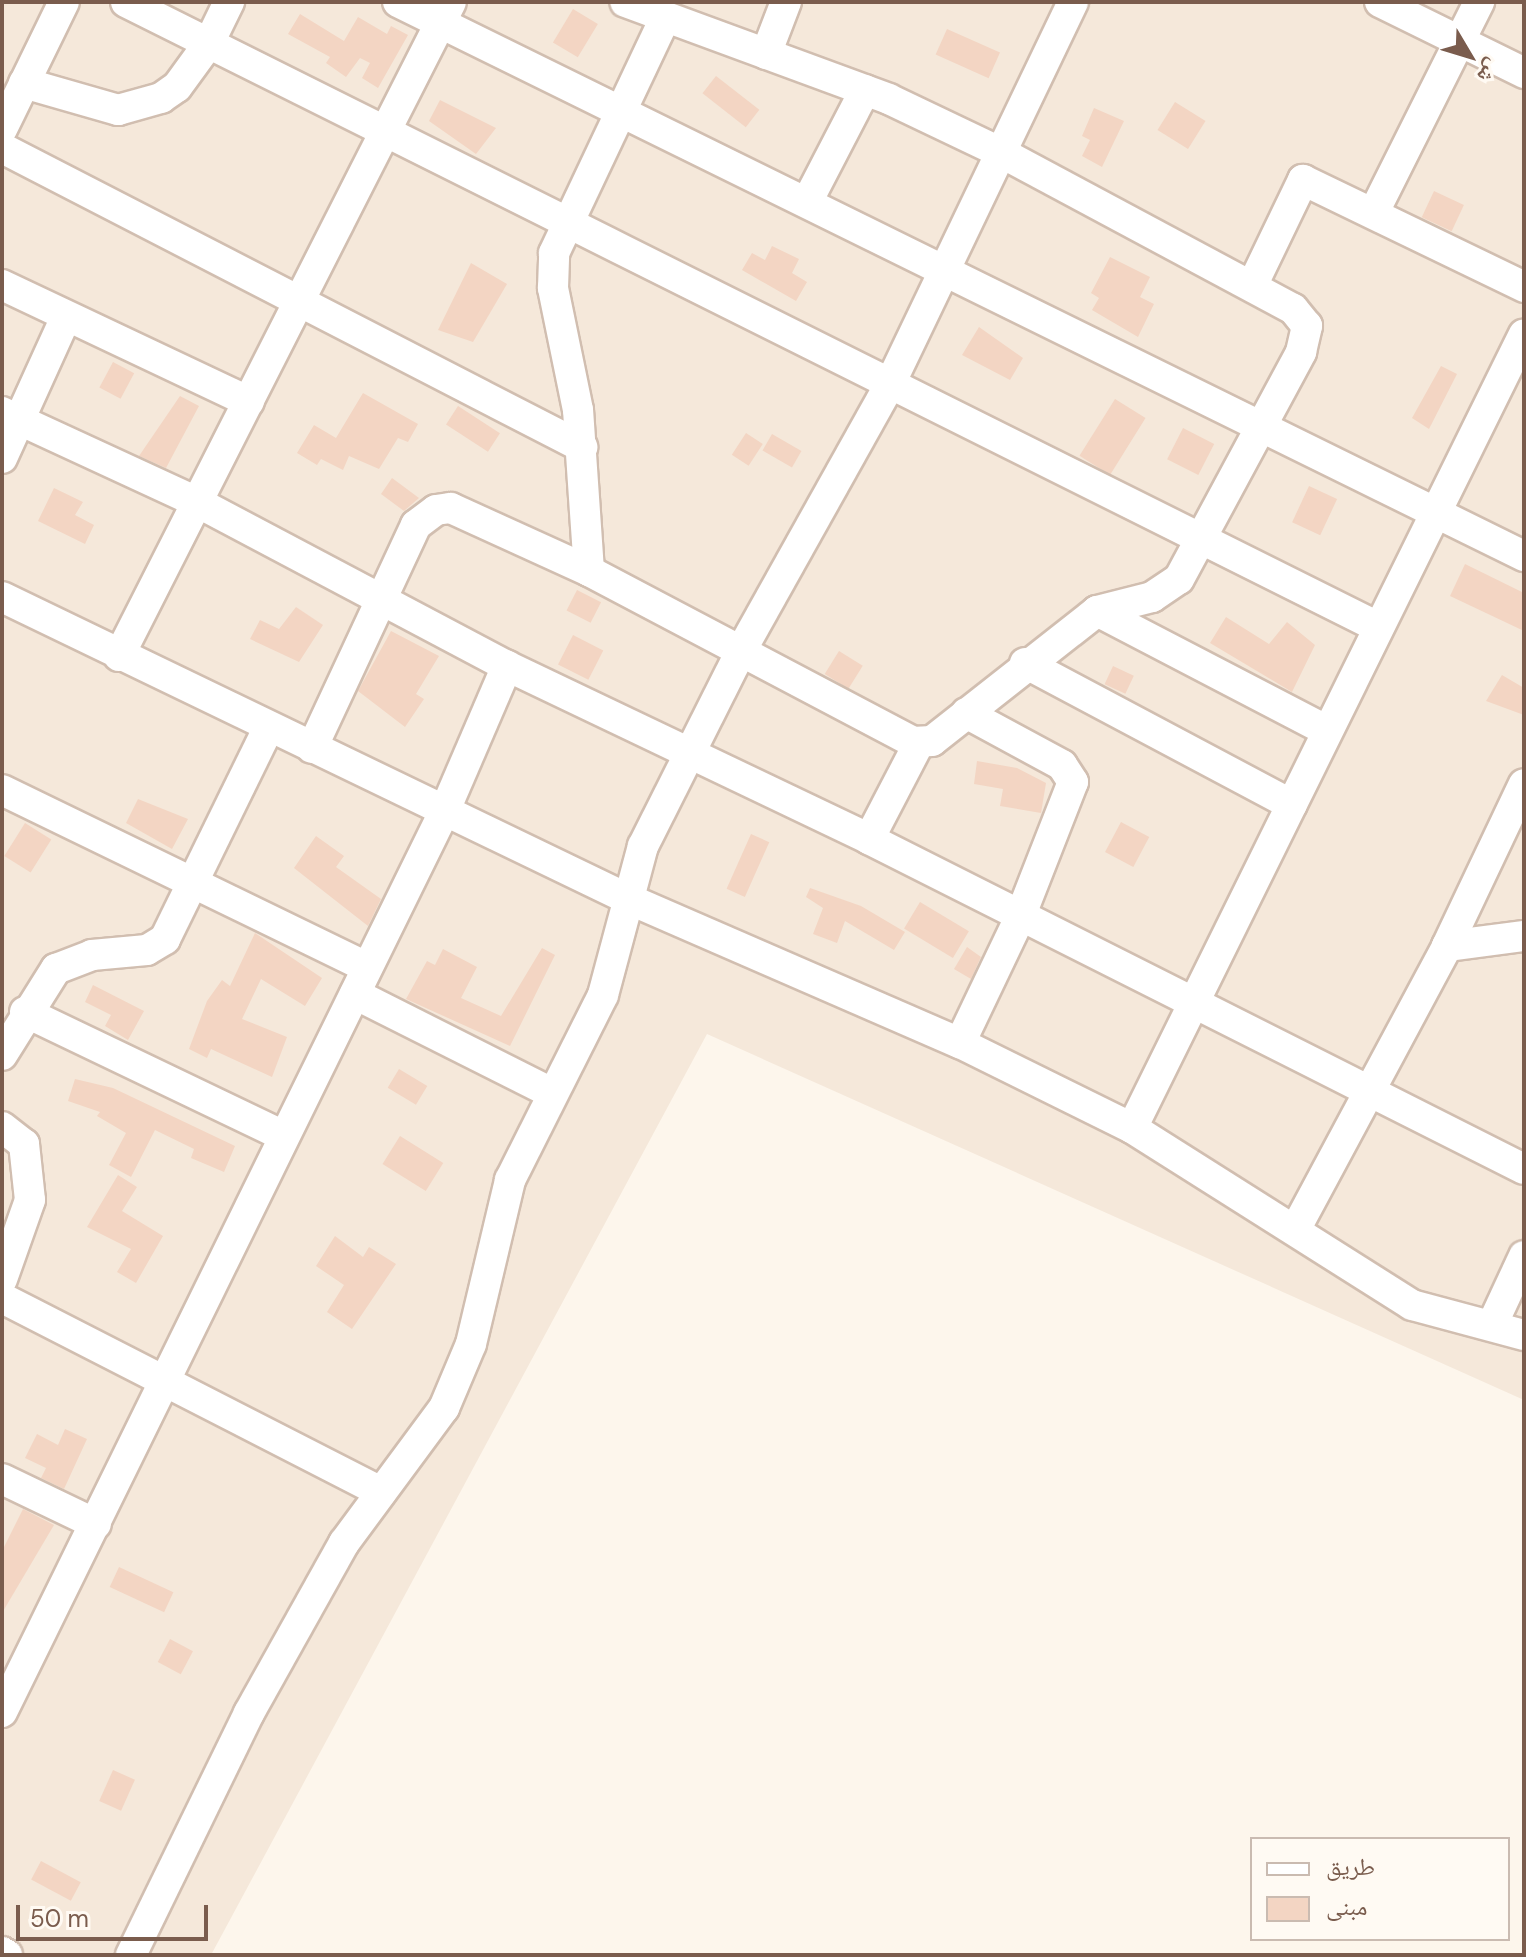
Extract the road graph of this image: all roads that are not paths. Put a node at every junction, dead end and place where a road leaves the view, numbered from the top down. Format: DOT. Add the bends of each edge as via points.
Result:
graph roads {
  1 [pos="64,2"];
  2 [pos="126,2"];
  3 [pos="229,2"];
  4 [pos="398,2"];
  5 [pos="625,2"];
  6 [pos="786,2"];
  7 [pos="1073,2"];
  8 [pos="1380,2"];
  9 [pos="1479,2"];
  10 [pos="445,12"];
  11 [pos="665,18"];
  12 [pos="1459,41"];
  13 [pos="209,43"];
  14 [pos="766,54"];
  15 [pos="1524,73"];
  16 [pos="24,83"];
  17 [pos="865,90"];
  18 [pos="621,109"];
  19 [pos="2,129"];
  20 [pos="383,130"];
  21 [pos="2,148"];
  22 [pos="1002,153"];
  23 [pos="807,202"];
  24 [pos="1374,212"];
  25 [pos="566,220"];
  26 [pos="946,271"];
  27 [pos="2,285"];
  28 [pos="1252,286"];
  29 [pos="1524,287"];
  30 [pos="301,302"];
  31 [pos="66,317"];
  32 [pos="1524,334"];
  33 [pos="890,384"];
  34 [pos="249,402"];
  35 [pos="11,416"];
  36 [pos="1261,427"];
  37 [pos="582,447"];
  38 [pos="2,458"];
  39 [pos="197,502"];
  40 [pos="1436,513"];
  41 [pos="1202,540"];
  42 [pos="1524,556"];
  43 [pos="589,571"];
  44 [pos="2,597"];
  45 [pos="381,600"];
  46 [pos="1097,611"];
  47 [pos="1376,626"];
  48 [pos="742,649"];
  49 [pos="119,656"];
  50 [pos="1025,663"];
  51 [pos="507,666"];
  52 [pos="966,713"];
  53 [pos="269,727"];
  54 [pos="1326,730"];
  55 [pos="919,743"];
  56 [pos="312,748"];
  57 [pos="690,754"];
  58 [pos="1524,784"];
  59 [pos="2,790"];
  60 [pos="1292,805"];
  61 [pos="445,810"];
  62 [pos="869,839"];
  63 [pos="195,884"];
  64 [pos="626,898"];
  65 [pos="1020,917"];
  66 [pos="1524,936"];
  67 [pos="1447,946"];
  68 [pos="360,981"];
  69 [pos="1192,1004"];
  70 [pos="25,1012"];
  71 [pos="960,1043"];
  72 [pos="2,1055"];
  73 [pos="552,1093"];
  74 [pos="1369,1095"];
  75 [pos="2,1127"];
  76 [pos="1132,1128"];
  77 [pos="284,1136"];
  78 [pos="1524,1169"];
  79 [pos="1295,1230"];
  80 [pos="1524,1256"];
  81 [pos="2,1279"];
  82 [pos="2,1298"];
  83 [pos="1492,1325"];
  84 [pos="1524,1335"];
  85 [pos="162,1380"];
  86 [pos="2,1479"];
  87 [pos="381,1492"];
  88 [pos="96,1524"];
  89 [pos="2,1712"];
  90 [pos="131,1955"];
  1 -- 16 [label="street"];
  2 -- 13 [label="street"];
  3 -- 13 [label="street"];
  4 -- 10 [label="street"];
  5 -- 11 [label="street"];
  6 -- 14 [label="street"];
  7 -- 22 [label="street"];
  8 -- 12 [label="street"];
  9 -- 12 [label="street"];
  10 -- 18 [label="street"];
  10 -- 20 [label="street"];
  11 -- 14 [label="street"];
  11 -- 18 [label="street"];
  12 -- 15 [label="street"];
  12 -- 24 [label="street"];
  13 -- 16 [label="street" via="177,87 139,106 90,106"];
  13 -- 20 [label="street"];
  14 -- 17 [label="street"];
  16 -- 19 [label="street"];
  17 -- 22 [label="street"];
  17 -- 23 [label="street"];
  18 -- 23 [label="street"];
  18 -- 25 [label="street"];
  20 -- 25 [label="street"];
  20 -- 30 [label="street"];
  21 -- 30 [label="street"];
  22 -- 26 [label="street"];
  22 -- 28 [label="street"];
  23 -- 26 [label="street"];
  24 -- 28 [label="street" via="1303,180"];
  24 -- 29 [label="street"];
  25 -- 33 [label="street"];
  25 -- 37 [label="street" via="554,253 553,288"];
  26 -- 33 [label="street"];
  26 -- 36 [label="street"];
  27 -- 31 [label="street"];
  28 -- 36 [label="street" via="1293,309 1307,326"];
  30 -- 34 [label="street"];
  30 -- 37 [label="street"];
  31 -- 34 [label="street"];
  31 -- 35 [label="street"];
  32 -- 40 [label="street"];
  33 -- 41 [label="street"];
  33 -- 48 [label="street"];
  34 -- 39 [label="street"];
  35 -- 38 [label="street"];
  35 -- 39 [label="street"];
  36 -- 40 [label="street"];
  36 -- 41 [label="street"];
  37 -- 43 [label="street"];
  39 -- 45 [label="street"];
  39 -- 49 [label="street"];
  40 -- 42 [label="street"];
  40 -- 47 [label="street"];
  41 -- 46 [label="street" via="1179,579 1152,597"];
  41 -- 47 [label="street"];
  43 -- 45 [label="street" via="465,513 436,510 416,525"];
  43 -- 48 [label="street"];
  44 -- 49 [label="street"];
  45 -- 51 [label="street"];
  45 -- 56 [label="street"];
  46 -- 50 [label="street"];
  46 -- 54 [label="street"];
  47 -- 54 [label="street"];
  48 -- 55 [label="street"];
  48 -- 57 [label="street"];
  49 -- 53 [label="street"];
  50 -- 52 [label="street"];
  50 -- 60 [label="street"];
  51 -- 57 [label="street"];
  51 -- 61 [label="street"];
  52 -- 55 [label="street" via="932,741"];
  52 -- 65 [label="street" via="1071,773 1070,791"];
  53 -- 56 [label="street"];
  53 -- 63 [label="street"];
  54 -- 60 [label="street"];
  55 -- 62 [label="street"];
  56 -- 61 [label="street"];
  57 -- 62 [label="street"];
  57 -- 64 [label="street" via="643,846"];
  58 -- 67 [label="street"];
  59 -- 63 [label="street"];
  60 -- 69 [label="street"];
  61 -- 64 [label="street"];
  61 -- 68 [label="street"];
  62 -- 65 [label="street"];
  63 -- 68 [label="street"];
  63 -- 70 [label="street" via="165,939 147,950 68,961 44,980"];
  64 -- 71 [label="street"];
  64 -- 73 [label="street" via="603,995"];
  65 -- 69 [label="street"];
  65 -- 71 [label="street"];
  66 -- 67 [label="street"];
  67 -- 74 [label="street"];
  68 -- 73 [label="street"];
  68 -- 77 [label="street"];
  69 -- 74 [label="street"];
  69 -- 76 [label="street"];
  70 -- 72 [label="street"];
  70 -- 77 [label="street"];
  71 -- 76 [label="street"];
  73 -- 87 [label="street" via="510,1180 471,1344 455,1382 413,1457"];
  74 -- 78 [label="street"];
  74 -- 79 [label="street"];
  75 -- 81 [label="street" via="24,1144 30,1170 30,1200"];
  76 -- 79 [label="street"];
  77 -- 85 [label="street"];
  79 -- 83 [label="street" via="1412,1305"];
  80 -- 83 [label="street"];
  82 -- 85 [label="street"];
  83 -- 84 [label="street"];
  85 -- 87 [label="street"];
  85 -- 88 [label="street"];
  86 -- 88 [label="street"];
  87 -- 90 [label="street" via="344,1543 249,1713"];
  88 -- 89 [label="street"];
}
